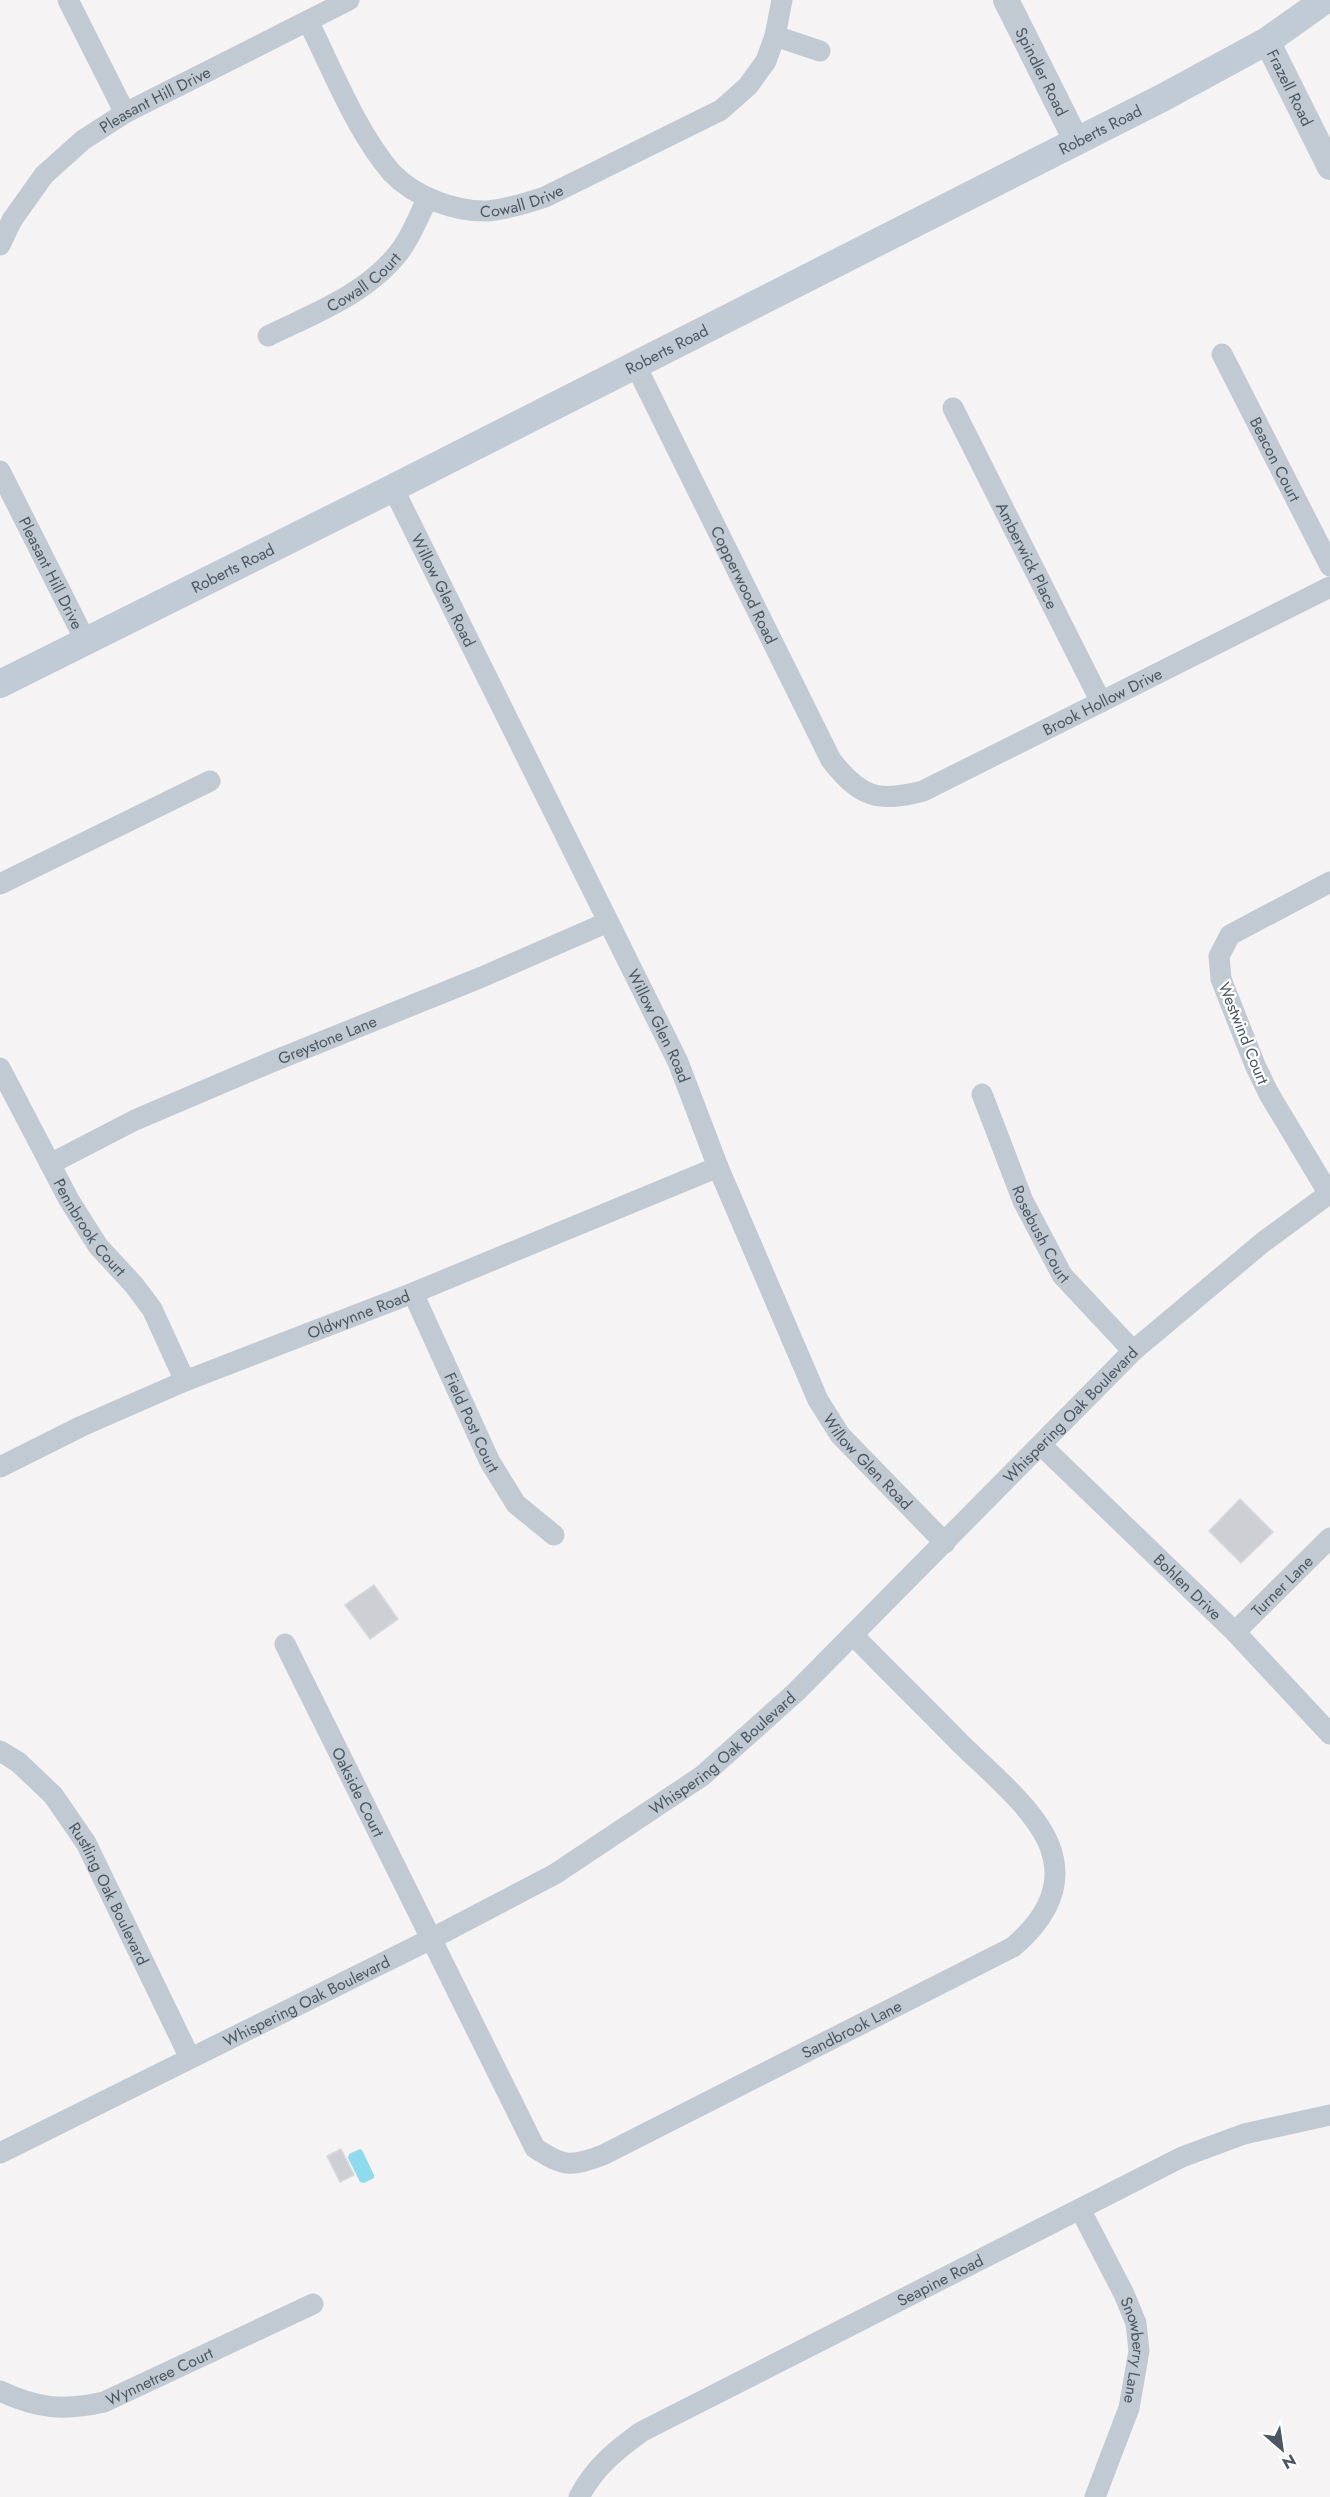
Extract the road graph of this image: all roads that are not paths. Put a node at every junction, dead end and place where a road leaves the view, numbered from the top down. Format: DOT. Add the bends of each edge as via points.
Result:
graph roads {
  1 [pos="68,0"];
  2 [pos="349,0"];
  3 [pos="782,0"];
  4 [pos="1006,0"];
  5 [pos="1325,0"];
  6 [pos="308,21"];
  7 [pos="776,36"];
  8 [pos="1267,41"];
  9 [pos="820,51"];
  10 [pos="125,113"];
  11 [pos="1077,142"];
  12 [pos="1330,167"];
  13 [pos="428,198"];
  14 [pos="0,245"];
  15 [pos="268,336"];
  16 [pos="1222,354"];
  17 [pos="636,366"];
  18 [pos="953,408"];
  19 [pos="0,471"];
  20 [pos="393,488"];
  21 [pos="1330,566"];
  22 [pos="1330,587"];
  23 [pos="86,642"];
  24 [pos="0,684"];
  25 [pos="1101,702"];
  26 [pos="210,781"];
  27 [pos="868,794"];
  28 [pos="1330,882"];
  29 [pos="0,884"];
  30 [pos="608,922"];
  31 [pos="0,1068"];
  32 [pos="982,1094"];
  33 [pos="50,1164"];
  34 [pos="718,1167"];
  35 [pos="1329,1193"];
  36 [pos="412,1293"];
  37 [pos="1133,1351"];
  38 [pos="184,1381"];
  39 [pos="1041,1445"];
  40 [pos="0,1467"];
  41 [pos="554,1535"];
  42 [pos="1330,1538"];
  43 [pos="945,1543"];
  44 [pos="1235,1632"];
  45 [pos="853,1635"];
  46 [pos="285,1644"];
  47 [pos="1330,1734"];
  48 [pos="0,1751"];
  49 [pos="432,1939"];
  50 [pos="190,2058"];
  51 [pos="1330,2115"];
  52 [pos="0,2153"];
  53 [pos="1080,2209"];
  54 [pos="313,2304"];
  55 [pos="0,2391"];
  56 [pos="579,2497"];
  57 [pos="1095,2497"];
  1 -- 10 [label="street"];
  2 -- 6 [label="street, Pleasant Hill Drive"];
  3 -- 7 [label="street, Cowall Drive"];
  4 -- 11 [label="street, Spindler Road"];
  5 -- 8 [label="main road, Roberts Road"];
  6 -- 10 [label="street, Pleasant Hill Drive"];
  6 -- 13 [label="street, Cowall Drive" via="368,138 393,173"];
  7 -- 9 [label="street"];
  7 -- 13 [label="street, Cowall Drive" via="766,61 748,86 722,110 545,197 487,211 456,208"];
  8 -- 11 [label="main road, Roberts Road"];
  8 -- 12 [label="street, Frazell Road"];
  10 -- 14 [label="street, Pleasant Hill Drive" via="83,140 44,175 12,220"];
  11 -- 17 [label="main road, Roberts Road"];
  13 -- 15 [label="street, Cowall Court" via="401,249 385,269 347,297"];
  16 -- 21 [label="street, Beacon Court"];
  17 -- 20 [label="main road, Roberts Road"];
  17 -- 27 [label="street, Copperwood Road" via="831,760 847,780"];
  18 -- 25 [label="street, Amberwick Place"];
  19 -- 23 [label="street, Pleasant Hill Drive"];
  20 -- 23 [label="main road, Roberts Road"];
  20 -- 30 [label="street, Willow Glen Road"];
  22 -- 25 [label="street, Brook Hollow Drive"];
  23 -- 24 [label="main road, Roberts Road"];
  25 -- 27 [label="street, Brook Hollow Drive" via="923,791 896,798"];
  26 -- 29 [label="street"];
  28 -- 35 [label="street, Westwind Court" via="1230,934 1219,956 1221,980 1255,1065"];
  30 -- 33 [label="street, Greystone Lane" via="145,1116"];
  30 -- 34 [label="street, Willow Glen Road" via="678,1062"];
  31 -- 33 [label="street, Pennbrook Court"];
  32 -- 37 [label="street, Rosebush Court" via="1023,1201 1062,1275"];
  33 -- 38 [label="street, Pennbrook Court" via="98,1246 152,1309"];
  34 -- 36 [label="street, Oldwynne Road"];
  34 -- 43 [label="street, Willow Glen Road" via="818,1400 840,1435"];
  35 -- 37 [label="street, Whispering Oak Boulevard" via="1262,1243"];
  36 -- 38 [label="street, Oldwynne Road"];
  36 -- 41 [label="street, Field Post Court" via="490,1462 516,1504"];
  37 -- 39 [label="street, Whispering Oak Boulevard"];
  38 -- 40 [label="street, Oldwynne Road"];
  39 -- 43 [label="street, Whispering Oak Boulevard"];
  39 -- 44 [label="street, Bohlen Drive"];
  42 -- 44 [label="street, Turner Lane"];
  43 -- 45 [label="street, Whispering Oak Boulevard"];
  44 -- 47 [label="street, Bohlen Drive"];
  45 -- 49 [label="street, Whispering Oak Boulevard" via="702,1776 555,1874"];
  45 -- 49 [label="street, Sandbrook Lane" via="1022,1804 1047,1838 1054,1858 1050,1897 1042,1918 1013,1947 603,2155 578,2164 555,2161 535,2148"];
  46 -- 49 [label="street, Oakside Court"];
  48 -- 50 [label="street, Rustling Oak Boulevard" via="18,1762 53,1795 86,1843"];
  49 -- 50 [label="street, Whispering Oak Boulevard"];
  50 -- 52 [label="street, Whispering Oak Boulevard"];
  51 -- 53 [label="street, Seapine Road" via="1244,2134 1203,2149"];
  53 -- 56 [label="street, Seapine Road" via="641,2432 591,2476"];
  53 -- 57 [label="street, Snowberry Lane" via="1136,2323 1139,2351 1128,2409"];
  54 -- 55 [label="street, Wynnetree Court" via="104,2402 51,2408 24,2403"];
}
